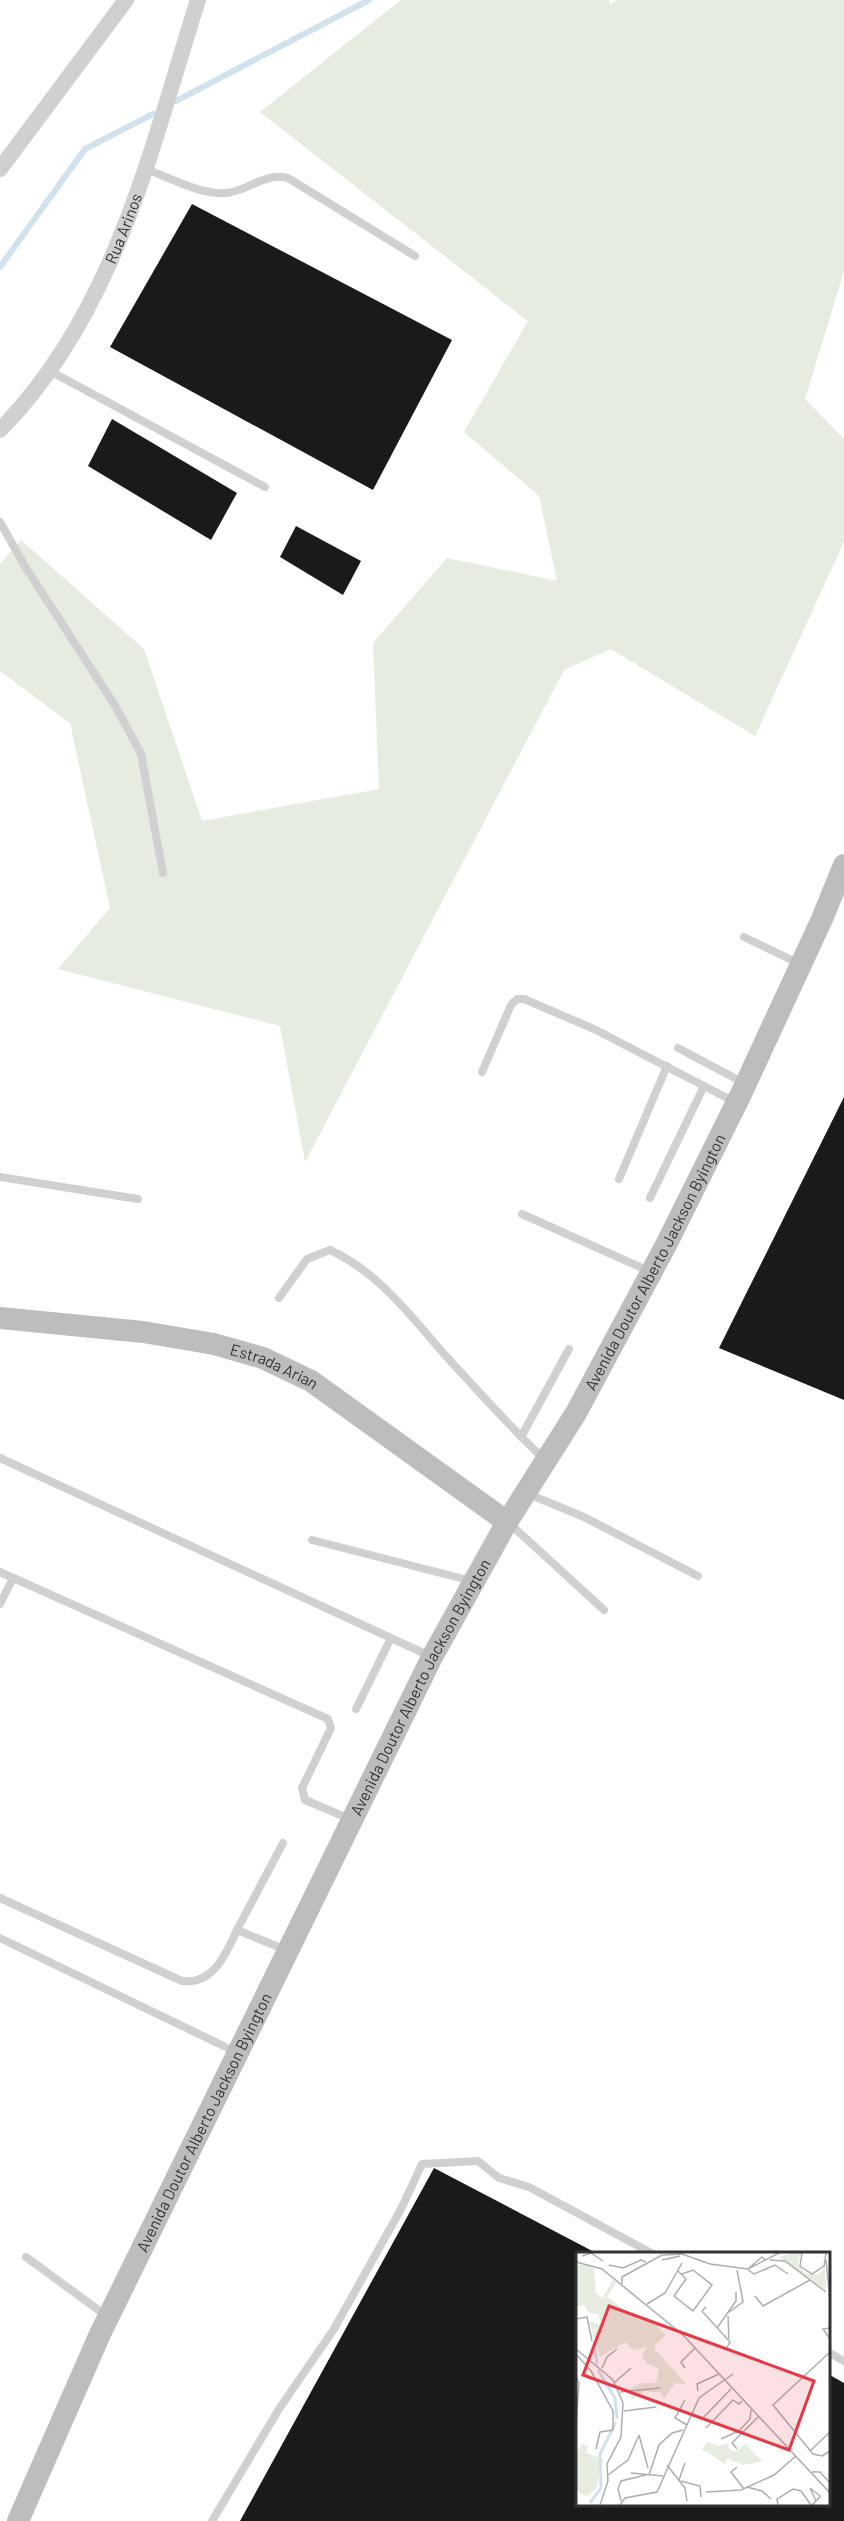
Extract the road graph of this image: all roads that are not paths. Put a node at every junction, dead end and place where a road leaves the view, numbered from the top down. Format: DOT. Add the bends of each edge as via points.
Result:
graph roads {
  1 [pos="126,0"];
  2 [pos="198,0"];
  3 [pos="0,169"];
  4 [pos="146,169"];
  5 [pos="415,256"];
  6 [pos="50,371"];
  7 [pos="0,430"];
  8 [pos="265,487"];
  9 [pos="0,522"];
  10 [pos="844,865"];
  11 [pos="163,873"];
  12 [pos="744,937"];
  13 [pos="801,964"];
  14 [pos="678,1048"];
  15 [pos="667,1066"];
  16 [pos="482,1072"];
  17 [pos="704,1086"];
  18 [pos="741,1093"];
  19 [pos="0,1177"];
  20 [pos="619,1179"];
  21 [pos="650,1198"];
  22 [pos="138,1199"];
  23 [pos="522,1214"];
  24 [pos="651,1272"];
  25 [pos="279,1298"];
  26 [pos="0,1318"];
  27 [pos="569,1349"];
  28 [pos="521,1437"];
  29 [pos="0,1458"];
  30 [pos="546,1461"];
  31 [pos="525,1493"];
  32 [pos="507,1522"];
  33 [pos="312,1540"];
  34 [pos="0,1572"];
  35 [pos="698,1576"];
  36 [pos="13,1578"];
  37 [pos="474,1582"];
  38 [pos="0,1604"];
  39 [pos="604,1610"];
  40 [pos="391,1638"];
  41 [pos="432,1657"];
  42 [pos="356,1709"];
  43 [pos="350,1820"];
  44 [pos="283,1843"];
  45 [pos="0,1898"];
  46 [pos="237,1930"];
  47 [pos="0,1938"];
  48 [pos="286,1950"];
  49 [pos="236,2052"];
  50 [pos="648,2252"];
  51 [pos="26,2257"];
  52 [pos="108,2317"];
  53 [pos="829,2353"];
  54 [pos="844,2361"];
  55 [pos="18,2521"];
  56 [pos="212,2521"];
  1 -- 3 [label="street"];
  2 -- 4 [label="street, Rua Arinos"];
  4 -- 5 [label="lane" via="213,193 235,192 274,176 288,178"];
  4 -- 6 [label="street, Rua Arinos" via="111,265"];
  6 -- 7 [label="street, Rua Arinos"];
  6 -- 8 [label="lane"];
  9 -- 11 [label="lane" via="116,707 141,754"];
  10 -- 13 [label="main road, Avenida Doutor Alberto Jackson Byington"];
  12 -- 13 [label="lane"];
  13 -- 18 [label="main road, Avenida Doutor Alberto Jackson Byington"];
  14 -- 18 [label="lane"];
  15 -- 16 [label="lane" via="521,998 511,1005"];
  15 -- 17 [label="lane"];
  15 -- 20 [label="lane"];
  17 -- 18 [label="lane"];
  17 -- 21 [label="lane"];
  18 -- 24 [label="main road, Avenida Doutor Alberto Jackson Byington"];
  19 -- 22 [label="lane"];
  23 -- 24 [label="lane"];
  24 -- 30 [label="main road, Avenida Doutor Alberto Jackson Byington"];
  25 -- 28 [label="lane" via="307,1259 330,1250 354,1261 390,1293"];
  26 -- 32 [label="main road, Estrada Arian" via="155,1334 214,1344 263,1358 311,1381"];
  27 -- 28 [label="lane"];
  28 -- 30 [label="lane"];
  29 -- 40 [label="lane"];
  30 -- 31 [label="main road, Avenida Doutor Alberto Jackson Byington"];
  31 -- 32 [label="main road, Avenida Doutor Alberto Jackson Byington"];
  31 -- 35 [label="lane" via="584,1517"];
  32 -- 37 [label="main road, Avenida Doutor Alberto Jackson Byington"];
  32 -- 39 [label="lane"];
  33 -- 37 [label="lane"];
  34 -- 36 [label="lane"];
  36 -- 38 [label="lane"];
  36 -- 43 [label="lane" via="328,1719 331,1728 301,1792 305,1800"];
  37 -- 41 [label="main road, Avenida Doutor Alberto Jackson Byington"];
  40 -- 41 [label="lane"];
  40 -- 42 [label="lane"];
  41 -- 43 [label="main road, Avenida Doutor Alberto Jackson Byington"];
  43 -- 48 [label="main road, Avenida Doutor Alberto Jackson Byington"];
  44 -- 46 [label="lane"];
  45 -- 46 [label="lane" via="182,1981 192,1982 214,1970"];
  46 -- 48 [label="lane"];
  47 -- 49 [label="lane"];
  48 -- 49 [label="main road, Avenida Doutor Alberto Jackson Byington"];
  49 -- 52 [label="main road, Avenida Doutor Alberto Jackson Byington"];
  50 -- 56 [label="lane" via="559,2202 499,2178 478,2161 422,2164 334,2329 279,2409"];
  51 -- 52 [label="lane"];
  52 -- 55 [label="main road, Avenida Doutor Alberto Jackson Byington"];
  53 -- 54 [label="lane"];
}
